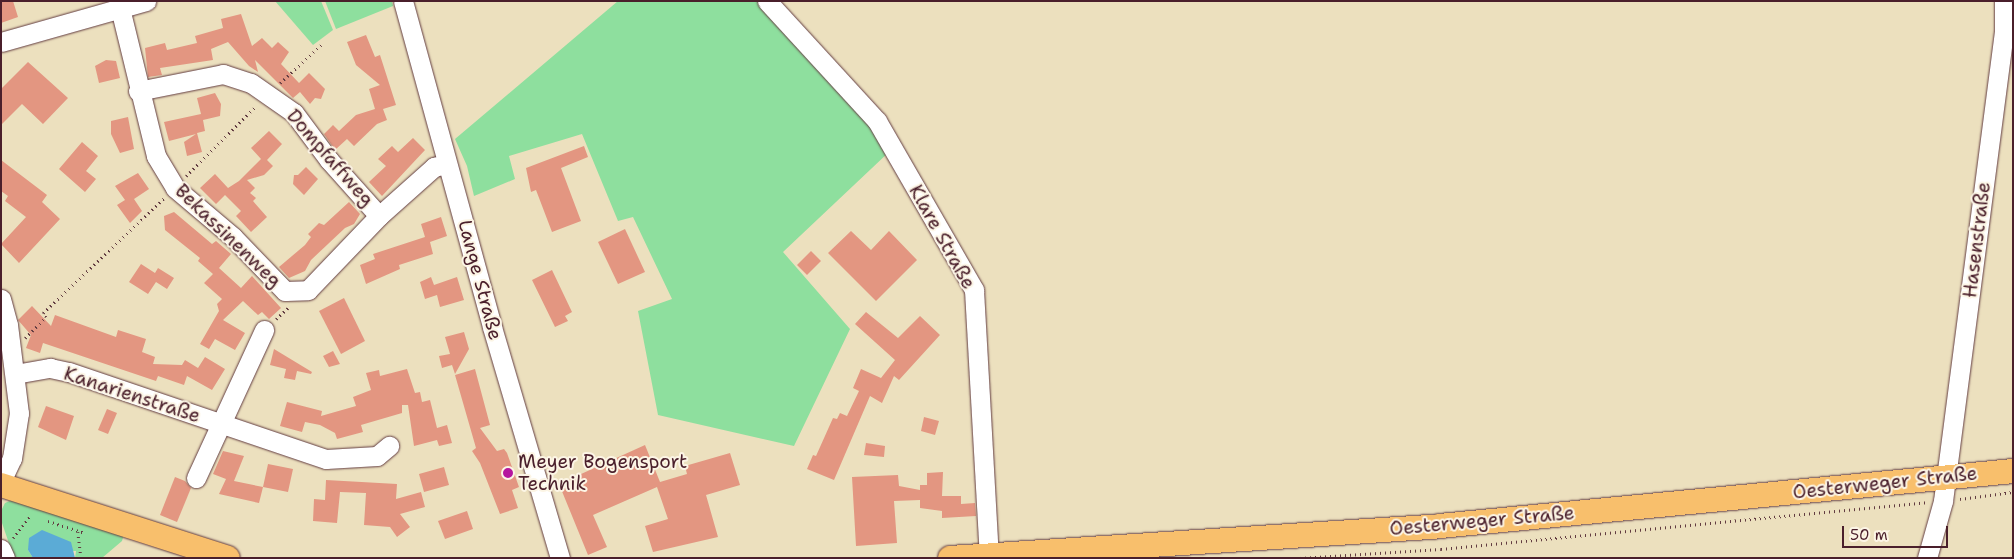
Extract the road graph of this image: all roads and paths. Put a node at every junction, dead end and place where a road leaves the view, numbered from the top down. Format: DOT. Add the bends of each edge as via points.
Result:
graph roads {
  1 [pos="146,1"];
  2 [pos="404,1"];
  3 [pos="767,1"];
  4 [pos="2004,1"];
  5 [pos="120,8"];
  6 [pos="1,42"];
  7 [pos="323,43"];
  8 [pos="138,91"];
  9 [pos="863,92"];
  10 [pos="269,93"];
  11 [pos="876,121"];
  12 [pos="446,164"];
  13 [pos="175,188"];
  14 [pos="380,216"];
  15 [pos="308,290"];
  16 [pos="1,299"];
  17 [pos="264,330"];
  18 [pos="12,350"];
  19 [pos="15,374"];
  20 [pos="219,423"];
  21 [pos="389,446"];
  22 [pos="2013,471"];
  23 [pos="196,478"];
  24 [pos="1,483"];
  25 [pos="1944,489"];
  26 [pos="2013,492"];
  27 [pos="30,516"];
  28 [pos="78,532"];
  29 [pos="3,553"];
  30 [pos="989,555"];
  31 [pos="81,558"];
  32 [pos="228,558"];
  33 [pos="560,558"];
  34 [pos="950,558"];
  35 [pos="1300,558"];
  36 [pos="1927,558"];
  1 -- 5 [label="street"];
  2 -- 12 [label="street, Lange Straße"];
  3 -- 11 [label="street, Klare Straße"];
  4 -- 25 [label="street, Hasenstraße" via="2004,31"];
  5 -- 6 [label="street"];
  5 -- 8 [label="street, Bekassinenweg"];
  7 -- 10 [label="path"];
  8 -- 10 [label="street, Dompfaffweg" via="223,74"];
  8 -- 13 [label="street, Bekassinenweg" via="156,156"];
  9 -- 11 [label="street"];
  10 -- 13 [label="path"];
  10 -- 14 [label="street, Dompfaffweg" via="294,113 329,160"];
  11 -- 30 [label="street, Klare Straße" via="974,290"];
  12 -- 14 [label="street, Bekassinenweg" via="434,166"];
  12 -- 33 [label="street, Lange Straße"];
  13 -- 15 [label="street, Bekassinenweg" via="233,237 285,291"];
  13 -- 18 [label="path" via="43,313 46,317"];
  14 -- 15 [label="street, Bekassinenweg"];
  15 -- 17 [label="path"];
  16 -- 18 [label="street"];
  17 -- 20 [label="street, Kanarienstraße"];
  18 -- 19 [label="street"];
  19 -- 20 [label="street, Kanarienstraße" via="50,368 69,372"];
  19 -- 24 [label="street" via="17,435"];
  20 -- 21 [label="street, Kanarienstraße" via="326,459 377,456"];
  20 -- 23 [label="street"];
  22 -- 25 [label="main road, Oesterweger Straße"];
  24 -- 32 [label="main road"];
  25 -- 26 [label="path"];
  25 -- 30 [label="main road, Oesterweger Straße"];
  25 -- 35 [label="path" via="1451,548"];
  25 -- 36 [label="street, Hasenstraße"];
  27 -- 29 [label="path"];
  28 -- 31 [label="path"];
  30 -- 34 [label="main road, Oesterweger Straße"];
}
